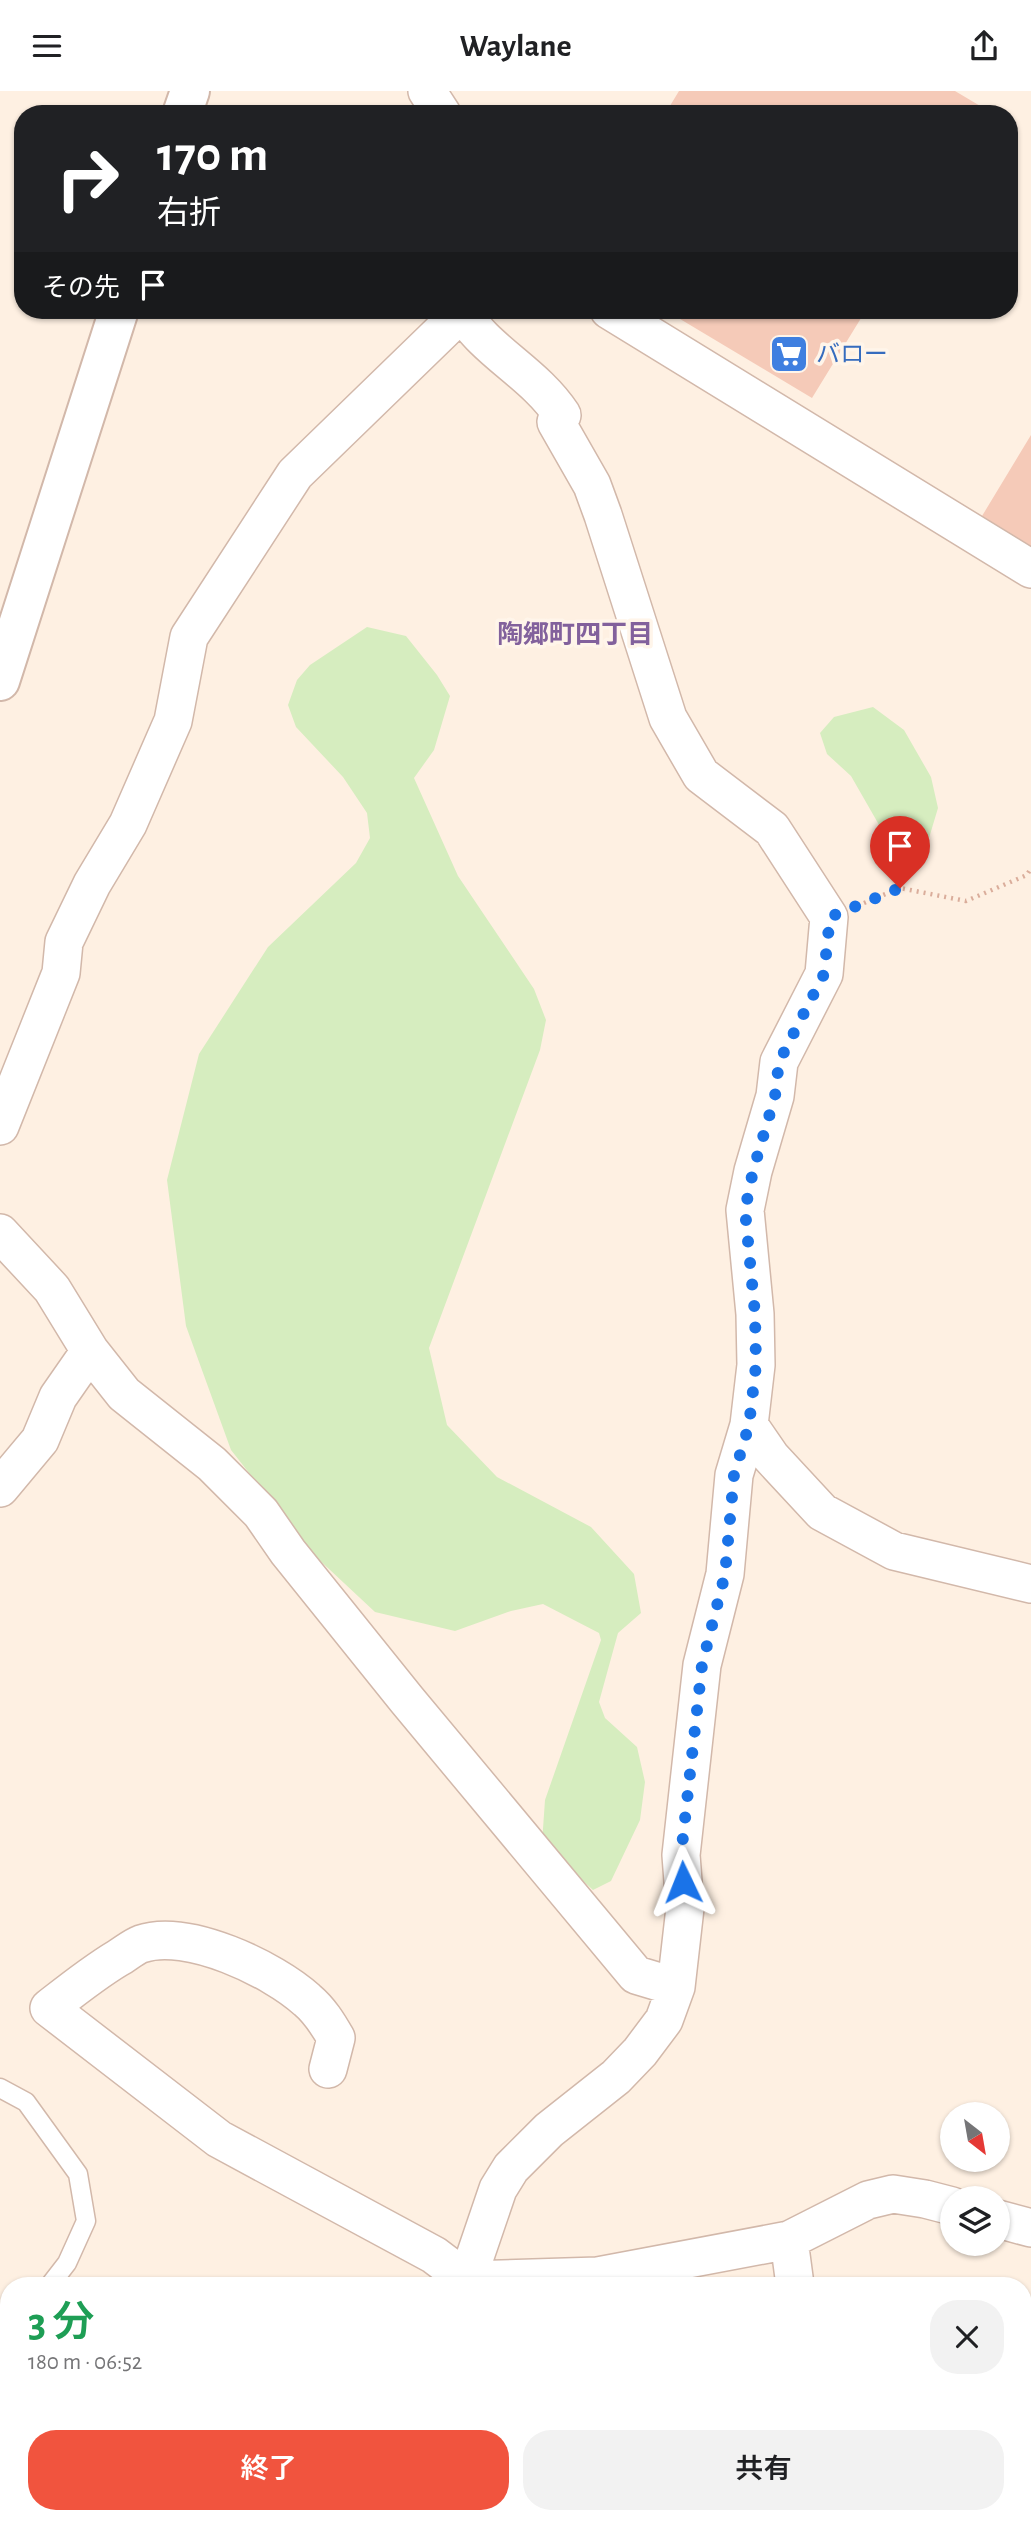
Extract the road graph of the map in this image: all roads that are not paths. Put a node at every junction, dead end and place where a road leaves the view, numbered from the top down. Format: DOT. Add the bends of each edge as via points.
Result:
graph roads {
  1 [pos="116,319"];
  2 [pos="454,319"];
  3 [pos="468,319"];
  4 [pos="624,319"];
  5 [pos="1031,569"];
  6 [pos="0,681"];
  7 [pos="0,1126"];
  8 [pos="0,1233"];
  9 [pos="90,1352"];
  10 [pos="749,1425"];
  11 [pos="0,1489"];
  12 [pos="1031,1584"];
  13 [pos="676,1987"];
  14 [pos="328,2069"];
  15 [pos="0,2088"];
  16 [pos="940,2204"];
  17 [pos="1010,2222"];
  18 [pos="1031,2228"];
  19 [pos="789,2240"];
  20 [pos="56,2277"];
  21 [pos="458,2277"];
  22 [pos="466,2277"];
  23 [pos="579,2277"];
  24 [pos="794,2277"];
  1 -- 6 [label="street"];
  2 -- 7 [label="street" via="295,474 189,638 173,721 128,824 64,942 61,973"];
  3 -- 10 [label="street" via="562,415 556,422 592,485 668,718 701,775 772,829 830,917 824,974 779,1062 775,1096 745,1210 756,1365"];
  4 -- 5 [label="street"];
  8 -- 9 [label="street" via="52,1289"];
  9 -- 11 [label="street" via="58,1397 40,1440"];
  9 -- 13 [label="street" via="124,1394 212,1464 261,1513 407,1700 636,1975"];
  10 -- 12 [label="street" via="771,1457 822,1512 894,1551"];
  10 -- 13 [label="street" via="734,1475 725,1574 702,1665 681,1855 685,1908"];
  13 -- 22 [label="street" via="664,2021 640,2052 511,2168 498,2189"];
  14 -- 21 [label="street" via="336,2038 306,1999 217,1949 178,1940 140,1944 82,1980 50,2008 219,2139 434,2255"];
  15 -- 20 [label="lane" via="26,2102 78,2174 86,2221"];
  16 -- 19 [label="street" via="893,2194 868,2200"];
  17 -- 18 [label="street"];
  19 -- 23 [label="street"];
  19 -- 24 [label="street"];
}
